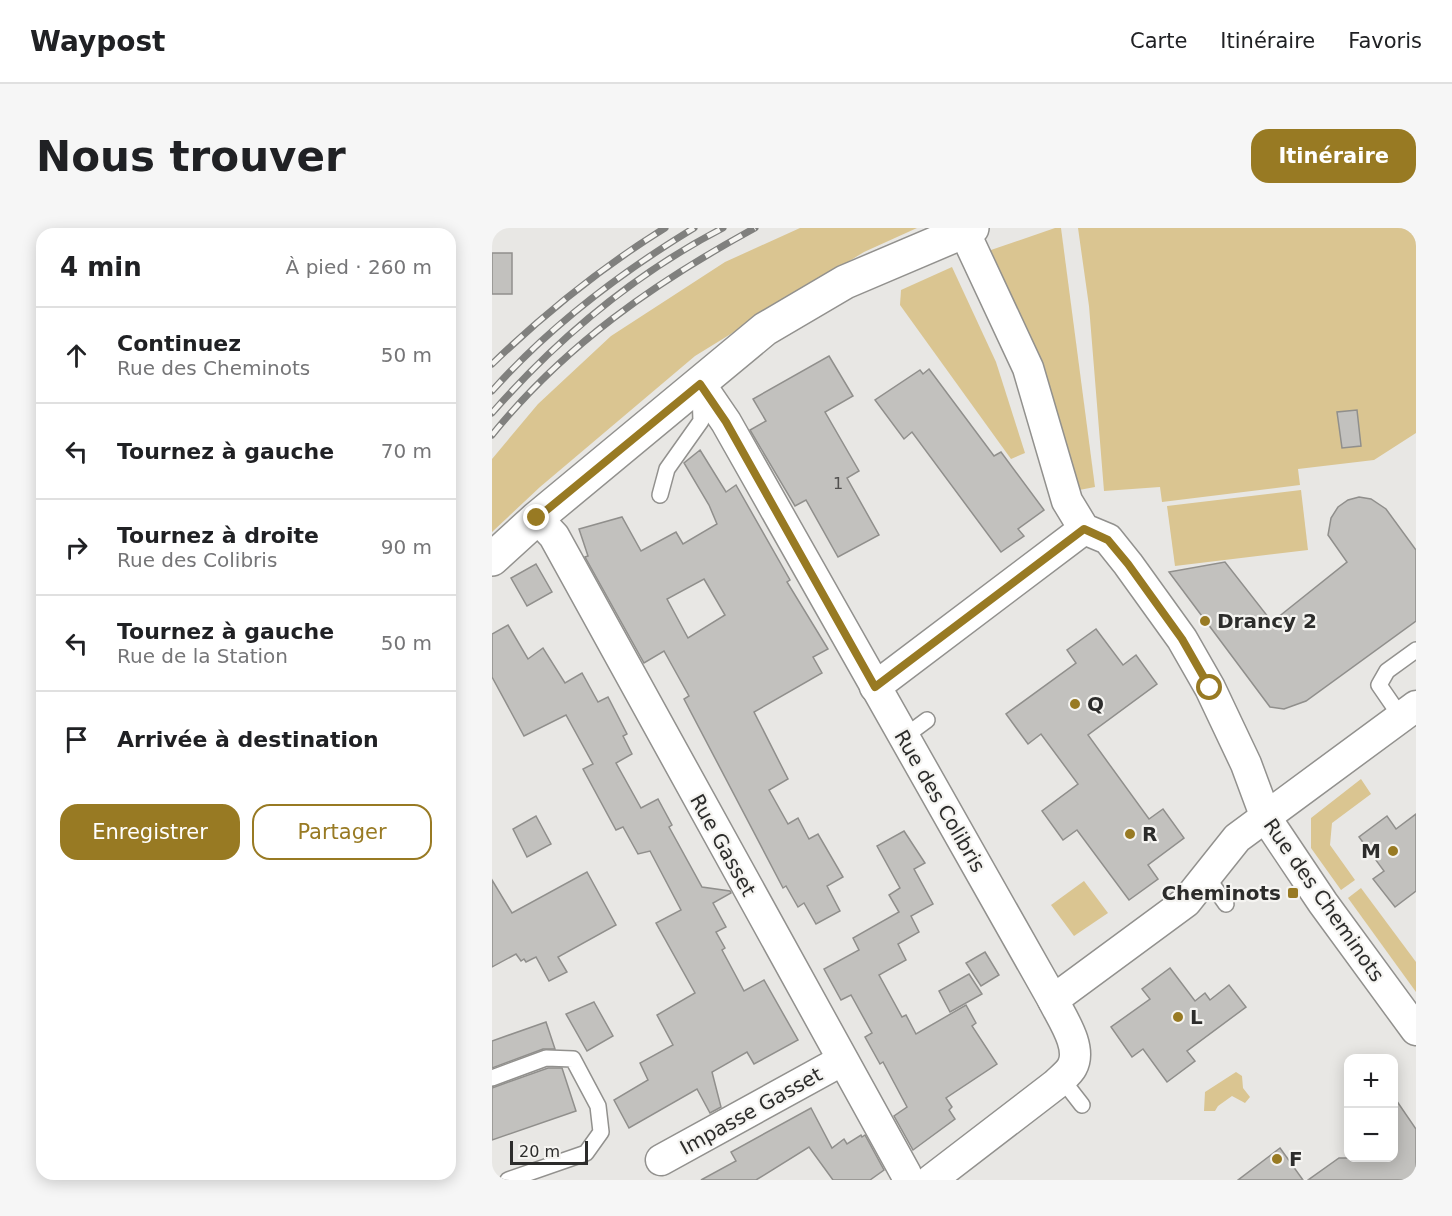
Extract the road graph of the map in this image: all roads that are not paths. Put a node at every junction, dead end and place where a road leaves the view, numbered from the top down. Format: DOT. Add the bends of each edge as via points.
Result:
graph roads {
  1 [pos="968,230"];
  2 [pos="700,384"];
  3 [pos="660,495"];
  4 [pos="537,518"];
  5 [pos="1084,529"];
  6 [pos="492,559"];
  7 [pos="1416,650"];
  8 [pos="875,687"];
  9 [pos="1409,711"];
  10 [pos="1266,818"];
  11 [pos="1207,877"];
  12 [pos="1226,904"];
  13 [pos="1053,1000"];
  14 [pos="1416,1030"];
  15 [pos="841,1061"];
  16 [pos="492,1078"];
  17 [pos="1061,1078"];
  18 [pos="1082,1105"];
  19 [pos="661,1160"];
  20 [pos="542,1175"];
  21 [pos="918,1177"];
  22 [pos="508,1180"];
  1 -- 2 [label="street" via="835,288 765,329"];
  1 -- 5 [label="street" via="1028,368 1067,501"];
  2 -- 3 [label="lane" via="701,421 668,469"];
  2 -- 4 [label="street"];
  2 -- 8 [label="street, Rue des Colibris" via="726,422"];
  4 -- 6 [label="street"];
  4 -- 15 [label="street, Rue Gasset" via="554,536"];
  5 -- 8 [label="street"];
  5 -- 10 [label="street, Rue des Cheminots" via="1108,540 1182,639 1246,764"];
  7 -- 9 [label="lane" via="1387,671 1379,685"];
  8 -- 13 [label="street, Rue des Colibris" via="915,728"];
  9 -- 10 [label="street"];
  10 -- 11 [label="street" via="1238,838"];
  10 -- 14 [label="street, Rue des Cheminots"];
  11 -- 12 [label="lane"];
  11 -- 13 [label="street" via="1175,911"];
  13 -- 17 [label="street, Rue des Colibris" via="1071,1037 1074,1053 1072,1066"];
  15 -- 19 [label="street, Impasse Gasset"];
  15 -- 21 [label="street, Rue Gasset"];
  16 -- 20 [label="lane" via="546,1058 573,1059 598,1106 601,1132 586,1153"];
  17 -- 18 [label="lane"];
  17 -- 21 [label="street, Rue des Colibris"];
  20 -- 22 [label="lane"];
}
